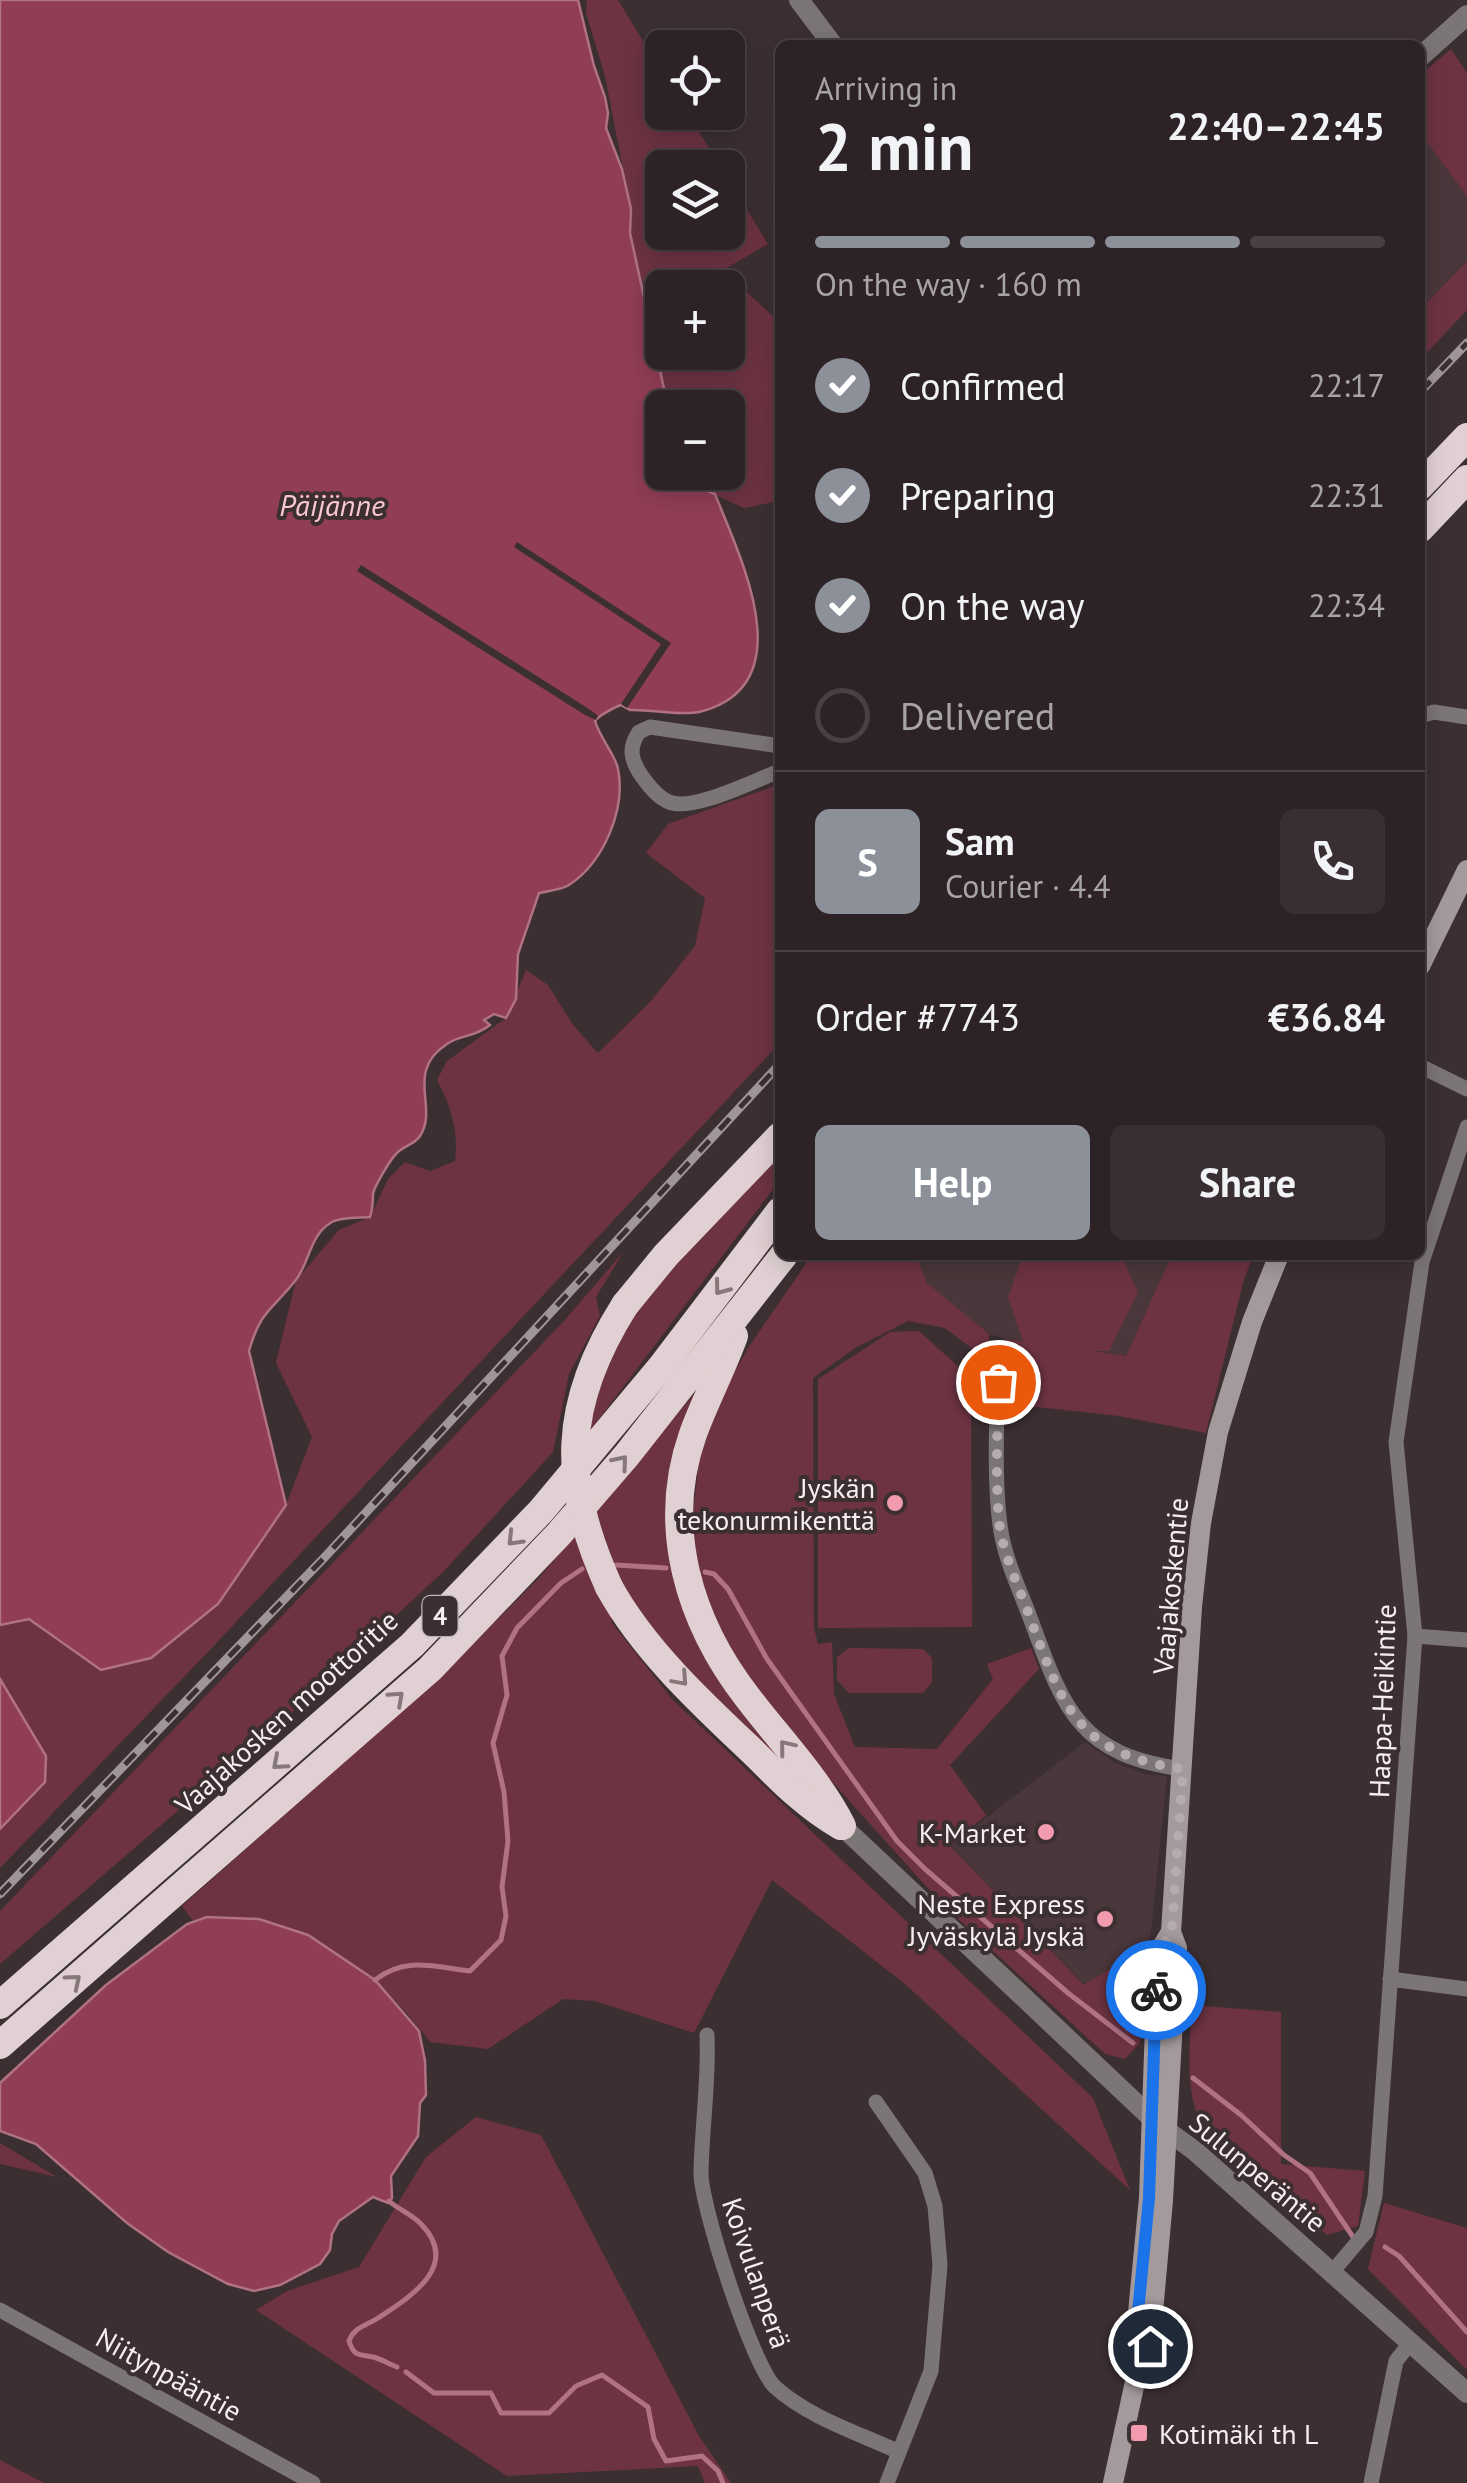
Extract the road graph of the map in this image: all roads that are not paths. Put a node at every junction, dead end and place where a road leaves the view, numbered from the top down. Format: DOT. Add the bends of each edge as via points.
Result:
graph roads {
  1 [pos="799,0"];
  2 [pos="1467,15"];
  3 [pos="829,40"];
  4 [pos="1425,53"];
  5 [pos="1467,437"];
  6 [pos="1467,479"];
  7 [pos="1425,481"];
  8 [pos="1425,524"];
  9 [pos="1425,715"];
  10 [pos="1467,716"];
  11 [pos="775,745"];
  12 [pos="775,773"];
  13 [pos="1467,870"];
  14 [pos="1425,956"];
  15 [pos="1425,1068"];
  16 [pos="1467,1089"];
  17 [pos="1467,1127"];
  18 [pos="775,1141"];
  19 [pos="775,1218"];
  20 [pos="1425,1253"];
  21 [pos="780,1260"];
  22 [pos="1276,1260"];
  23 [pos="1423,1260"];
  24 [pos="745,1306"];
  25 [pos="998,1348"];
  26 [pos="1414,1636"];
  27 [pos="1467,1640"];
  28 [pos="1183,1769"];
  29 [pos="842,1826"];
  30 [pos="1390,1979"];
  31 [pos="1467,1988"];
  32 [pos="0,2004"];
  33 [pos="707,2035"];
  34 [pos="0,2045"];
  35 [pos="876,2102"];
  36 [pos="1159,2124"];
  37 [pos="1334,2272"];
  38 [pos="0,2310"];
  39 [pos="1410,2342"];
  40 [pos="1467,2393"];
  41 [pos="897,2451"];
  42 [pos="1111,2481"];
  43 [pos="313,2483"];
  44 [pos="887,2483"];
  45 [pos="1371,2483"];
  1 -- 3 [label="street"];
  2 -- 4 [label="street"];
  5 -- 7 [label="highway"];
  6 -- 8 [label="highway"];
  9 -- 10 [label="street"];
  11 -- 12 [label="street" via="650,727 639,732 631,752 656,794 673,804 697,802"];
  13 -- 14 [label="main road"];
  15 -- 16 [label="street"];
  17 -- 20 [label="street, Haapa-Heikintie"];
  18 -- 29 [label="highway, one-way, bridge" via="625,1304 581,1394 574,1461 593,1552 618,1604 715,1716 814,1810"];
  19 -- 32 [label="highway, Vaajakosken moottoritie / 4, one-way" via="541,1511 412,1645"];
  21 -- 24 [label="highway, 4"];
  22 -- 28 [label="main road, Vaajakoskentie" via="1212,1450 1192,1607"];
  23 -- 26 [label="street, Haapa-Heikintie" via="1396,1442"];
  29 -- 24 [label="highway, one-way" via="710,1642 683,1563 678,1495 692,1437"];
  34 -- 24 [label="highway, 4, one-way" via="430,1669 570,1521"];
  25 -- 28 [label="street" via="1002,1536 1054,1684 1090,1734 1117,1752"];
  26 -- 27 [label="street"];
  26 -- 30 [label="street, Haapa-Heikintie"];
  28 -- 36 [label="main road, Vaajakoskentie" via="1171,1932 1157,1968"];
  29 -- 36 [label="street, Sulunperäntie"];
  30 -- 31 [label="street"];
  30 -- 37 [label="street, Haapa-Heikintie" via="1376,2196 1366,2232"];
  33 -- 41 [label="street, Koivulanperä" via="701,2175 754,2352 773,2386"];
  35 -- 41 [label="street" via="924,2173 935,2206 940,2265 931,2371"];
  36 -- 37 [label="street, Sulunperäntie"];
  36 -- 42 [label="main road, Vaajakoskentie" via="1163,2200 1150,2346 1140,2360"];
  37 -- 39 [label="street, Sulunperäntie"];
  38 -- 43 [label="street, Niitynpääntie"];
  39 -- 40 [label="street, Sulunperäntie"];
  39 -- 45 [label="street" via="1396,2361"];
  41 -- 44 [label="street"];
}
